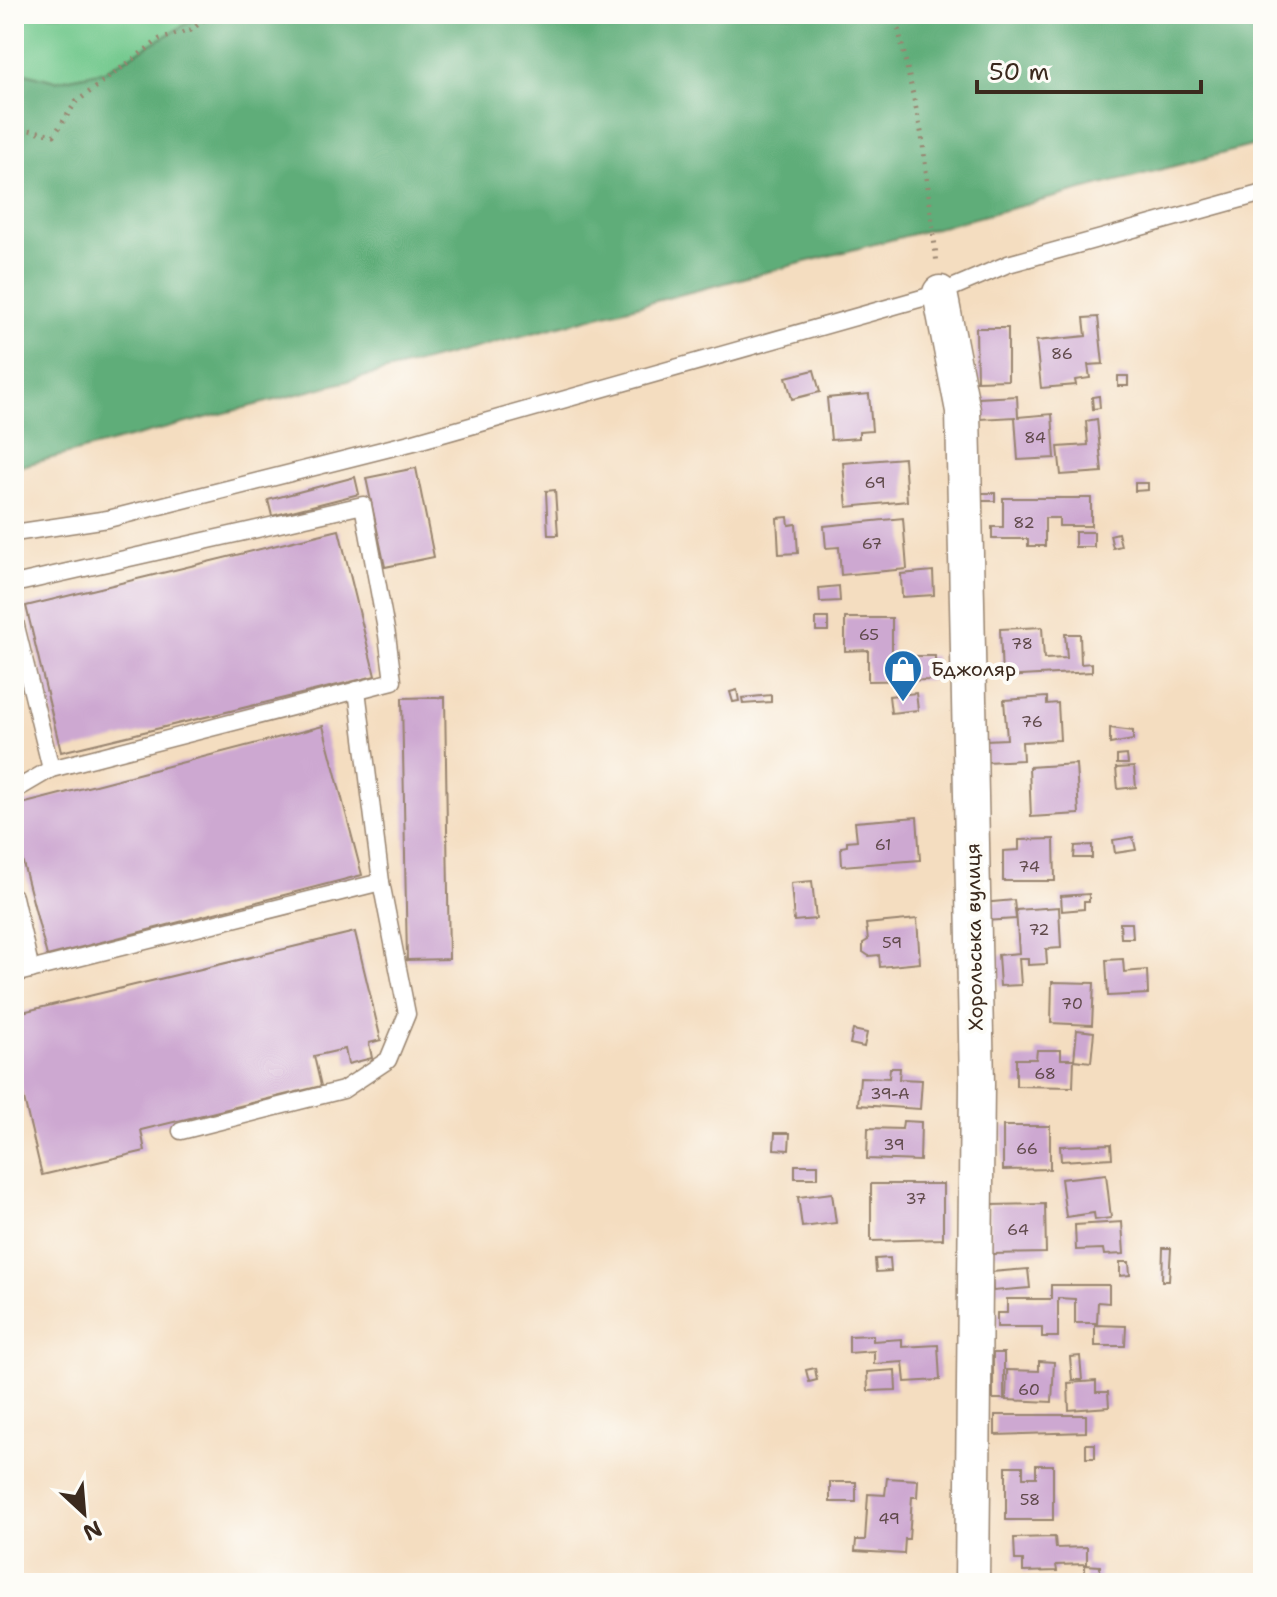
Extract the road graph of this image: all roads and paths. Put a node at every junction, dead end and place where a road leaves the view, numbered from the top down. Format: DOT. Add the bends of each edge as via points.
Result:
graph roads {
  1 [pos="211,14"];
  2 [pos="893,14"];
  3 [pos="14,127"];
  4 [pos="1263,193"];
  5 [pos="940,293"];
  6 [pos="14,533"];
  7 [pos="14,584"];
  8 [pos="14,618"];
  9 [pos="357,690"];
  10 [pos="51,769"];
  11 [pos="14,794"];
  12 [pos="381,882"];
  13 [pos="14,897"];
  14 [pos="31,970"];
  15 [pos="14,974"];
  16 [pos="181,1131"];
  17 [pos="972,1583"];
  1 -- 3 [label="path" via="191,30 160,39 76,102 54,135"];
  2 -- 5 [label="path" via="922,136"];
  4 -- 5 [label="lane" via="1008,264"];
  5 -- 6 [label="lane" via="414,442 108,519"];
  5 -- 17 [label="street, Хорольська вулиця" via="963,411 977,1084"];
  7 -- 9 [label="lane" via="363,505 393,681"];
  8 -- 10 [label="lane"];
  9 -- 10 [label="lane"];
  9 -- 12 [label="lane"];
  10 -- 11 [label="lane"];
  12 -- 14 [label="lane"];
  12 -- 16 [label="lane" via="407,1014 388,1060 343,1090"];
  13 -- 14 [label="lane"];
  14 -- 15 [label="lane"];
}
